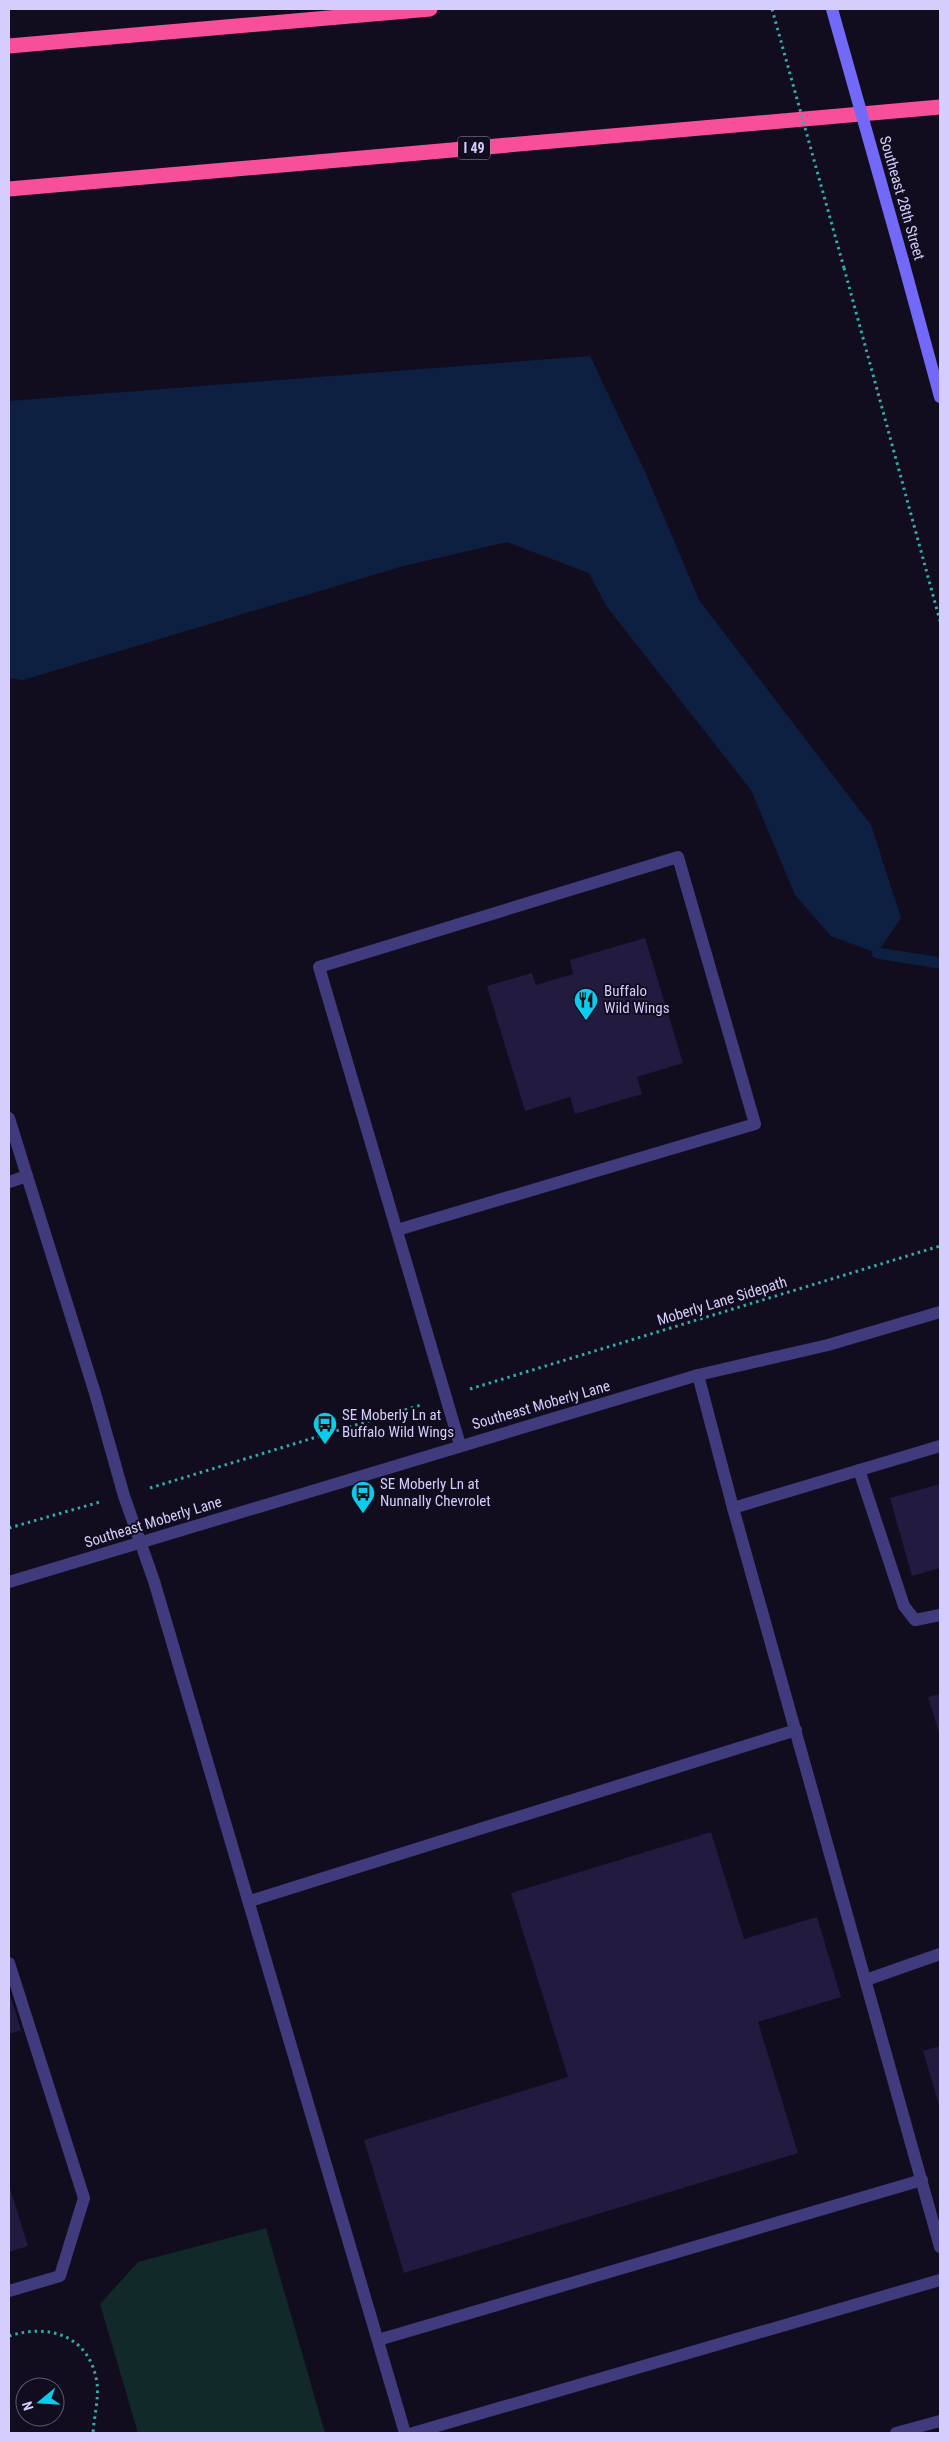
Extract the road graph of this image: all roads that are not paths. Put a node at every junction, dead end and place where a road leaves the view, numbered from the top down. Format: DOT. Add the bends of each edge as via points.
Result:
graph roads {
  1 [pos="430,9"];
  2 [pos="832,9"];
  3 [pos="9,46"];
  4 [pos="940,107"];
  5 [pos="9,189"];
  6 [pos="940,397"];
  7 [pos="9,1118"];
  8 [pos="27,1176"];
  9 [pos="9,1182"];
  10 [pos="397,1230"];
  11 [pos="940,1312"];
  12 [pos="698,1375"];
  13 [pos="460,1445"];
  14 [pos="940,1446"];
  15 [pos="859,1470"];
  16 [pos="733,1508"];
  17 [pos="142,1542"];
  18 [pos="9,1582"];
  19 [pos="940,1615"];
  20 [pos="796,1730"];
  21 [pos="250,1901"];
  22 [pos="940,1954"];
  23 [pos="9,1963"];
  24 [pos="866,1980"];
  25 [pos="922,2180"];
  26 [pos="940,2247"];
  27 [pos="940,2280"];
  28 [pos="9,2291"];
  29 [pos="378,2340"];
  30 [pos="940,2421"];
  31 [pos="405,2433"];
  32 [pos="413,2433"];
  33 [pos="896,2433"];
  1 -- 3 [label="highway"];
  2 -- 6 [label="main road, Southeast 28th Street, bridge"];
  4 -- 5 [label="highway, I 49"];
  7 -- 8 [label="street"];
  8 -- 9 [label="street"];
  8 -- 17 [label="street" via="124,1496"];
  10 -- 10 [label="street" via="319,968 678,857 755,1124"];
  10 -- 13 [label="street"];
  11 -- 12 [label="street, Southeast Moberly Lane" via="828,1345"];
  12 -- 13 [label="street, Southeast Moberly Lane" via="562,1418"];
  12 -- 16 [label="street"];
  13 -- 17 [label="street, Southeast Moberly Lane"];
  14 -- 15 [label="street"];
  15 -- 16 [label="street"];
  15 -- 19 [label="street" via="904,1606 915,1620"];
  16 -- 20 [label="street"];
  17 -- 18 [label="street, Southeast Moberly Lane"];
  17 -- 21 [label="street"];
  20 -- 21 [label="street"];
  20 -- 24 [label="street"];
  21 -- 29 [label="street"];
  22 -- 24 [label="street"];
  23 -- 28 [label="street" via="84,2198 60,2276"];
  24 -- 25 [label="street"];
  25 -- 26 [label="street"];
  25 -- 29 [label="street"];
  27 -- 32 [label="street"];
  29 -- 31 [label="street"];
  30 -- 33 [label="street"];
}
